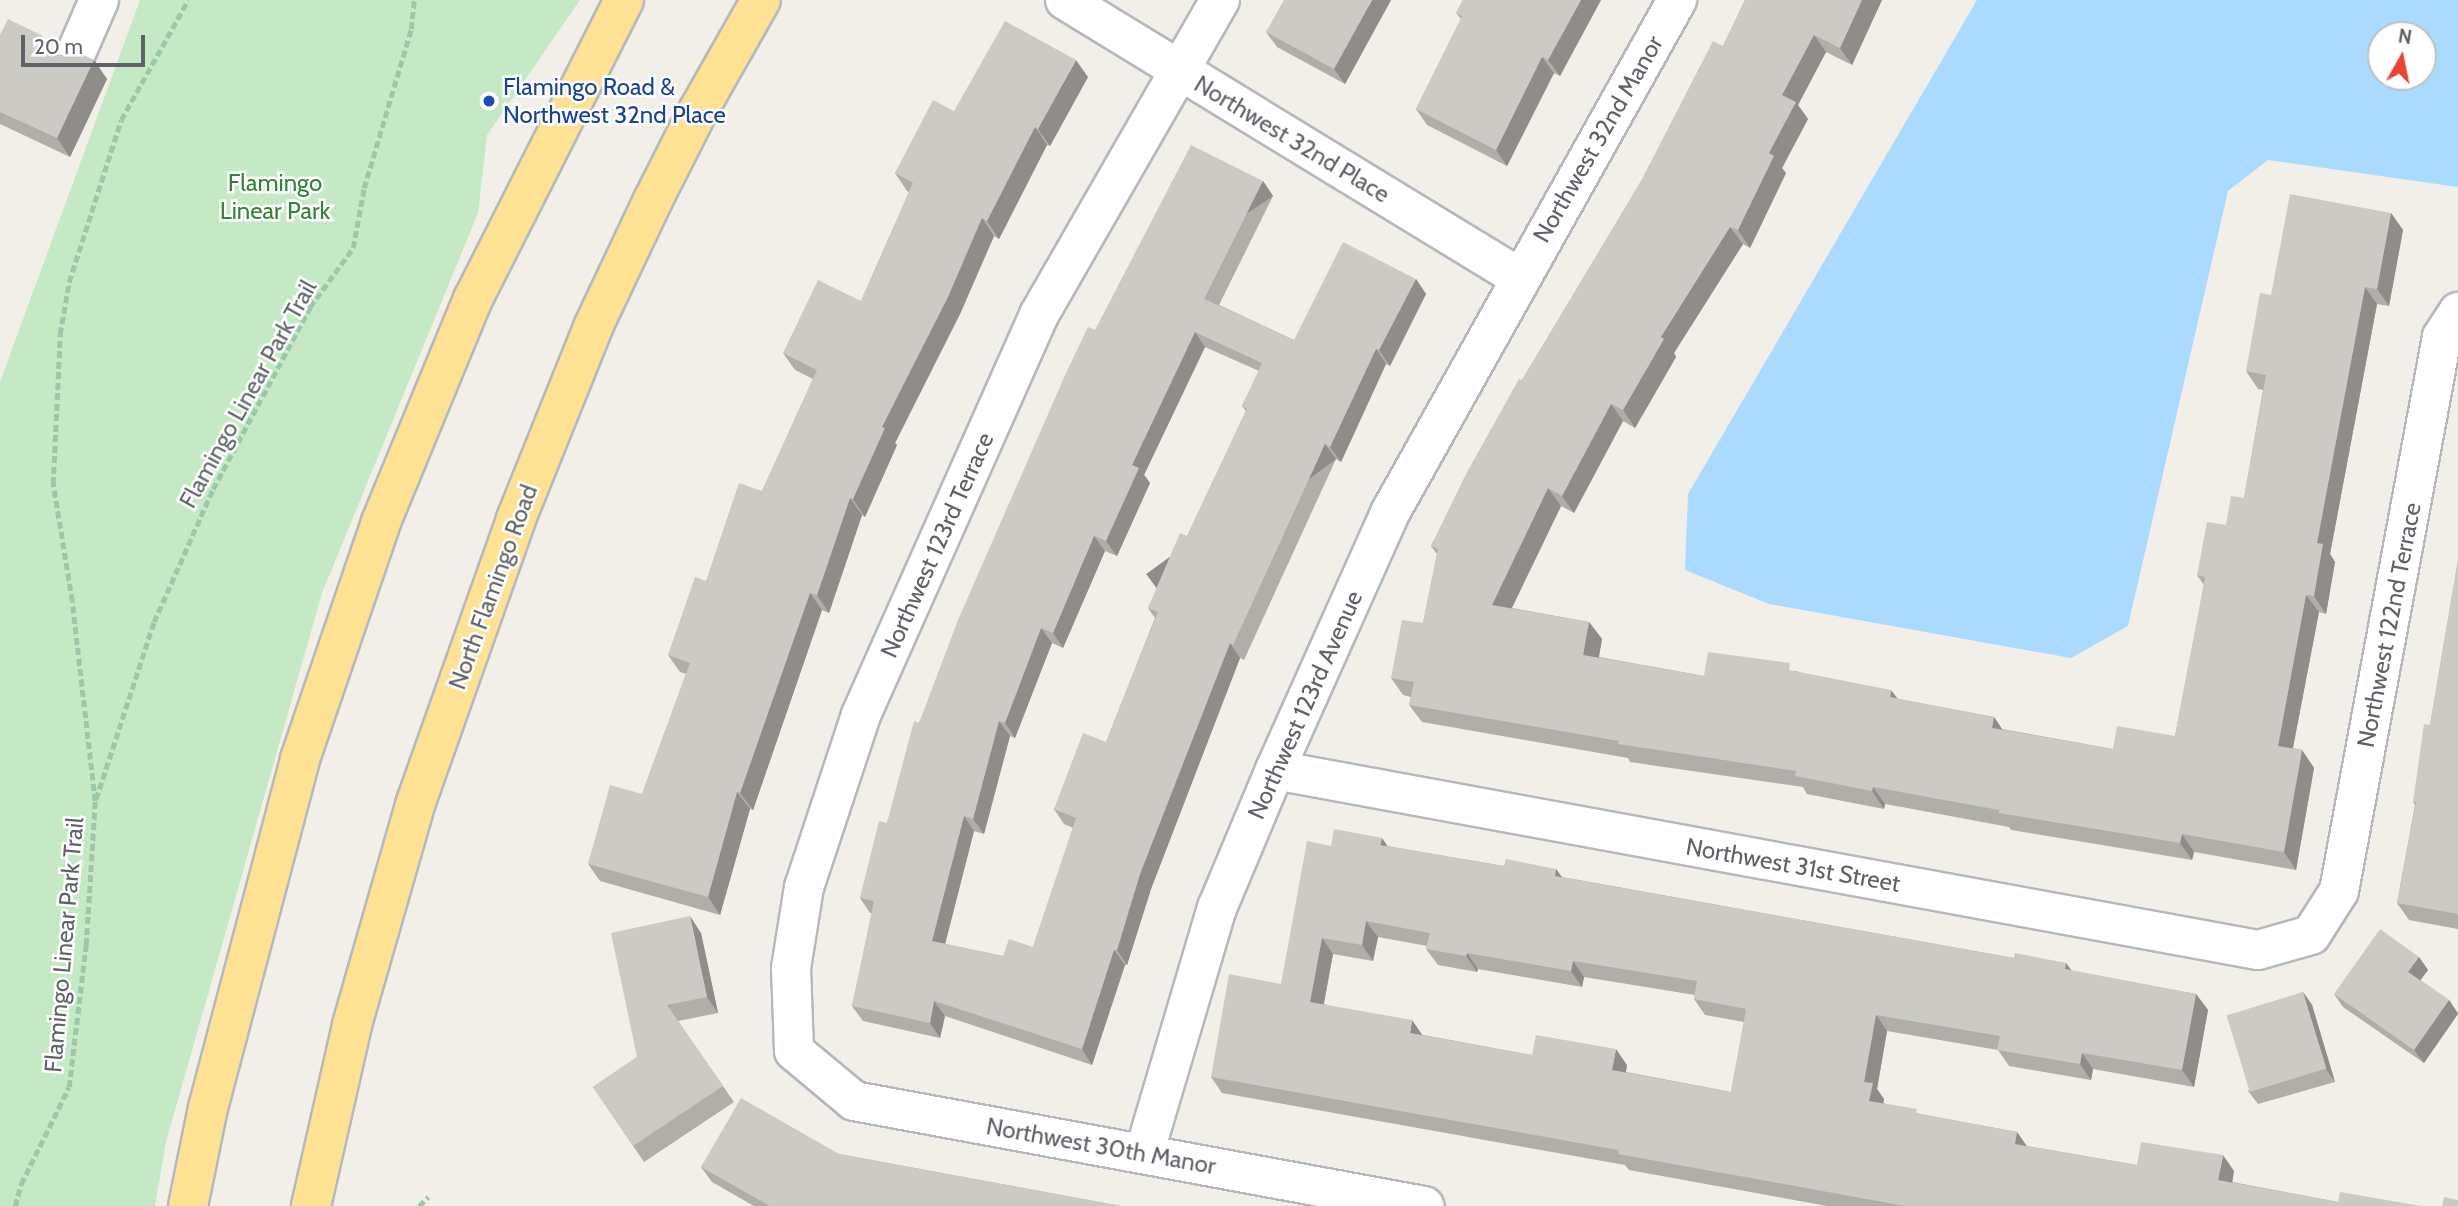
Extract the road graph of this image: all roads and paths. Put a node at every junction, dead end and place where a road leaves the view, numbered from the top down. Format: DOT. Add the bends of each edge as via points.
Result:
graph roads {
  1 [pos="99,0"];
  2 [pos="188,0"];
  3 [pos="414,0"];
  4 [pos="624,0"];
  5 [pos="761,0"];
  6 [pos="1065,0"];
  7 [pos="1220,0"];
  8 [pos="1677,0"];
  9 [pos="76,53"];
  10 [pos="1181,72"];
  11 [pos="1520,278"];
  12 [pos="2458,312"];
  13 [pos="1275,770"];
  14 [pos="95,801"];
  15 [pos="2311,935"];
  16 [pos="794,1051"];
  17 [pos="1144,1154"];
  18 [pos="428,1197"];
  19 [pos="15,1206"];
  20 [pos="188,1206"];
  21 [pos="311,1206"];
  22 [pos="419,1206"];
  23 [pos="1424,1206"];
  1 -- 9 [label="street"];
  2 -- 14 [label="path, Flamingo Linear Park Trail" via="121,120 69,282 60,334 53,484"];
  3 -- 14 [label="path, Flamingo Linear Park Trail" via="411,29 364,188 353,248 310,307 213,489 154,622"];
  4 -- 20 [label="highway" via="473,299 381,522 300,759 208,1108"];
  5 -- 21 [label="highway, North Flamingo Road" via="699,109 593,327 516,519 416,802 352,1026"];
  6 -- 10 [label="street, Northwest 32nd Place"];
  7 -- 10 [label="street, Northwest 123rd Terrace"];
  8 -- 11 [label="street, Northwest 32nd Manor"];
  10 -- 11 [label="street, Northwest 32nd Place"];
  10 -- 16 [label="street, Northwest 123rd Terrace" via="1039,315 861,715 804,887 791,968"];
  11 -- 13 [label="street, Northwest 123rd Avenue" via="1391,511"];
  12 -- 15 [label="street, Northwest 122nd Terrace" via="2442,337 2339,891"];
  13 -- 15 [label="street, Northwest 31st Street" via="2258,950"];
  13 -- 17 [label="street, Northwest 123rd Avenue" via="1217,908"];
  14 -- 19 [label="path, Flamingo Linear Park Trail" via="86,945 69,1087 21,1184"];
  16 -- 17 [label="street, Northwest 30th Manor" via="854,1101"];
  17 -- 23 [label="street, Northwest 30th Manor"];
  18 -- 22 [label="path"];
}
